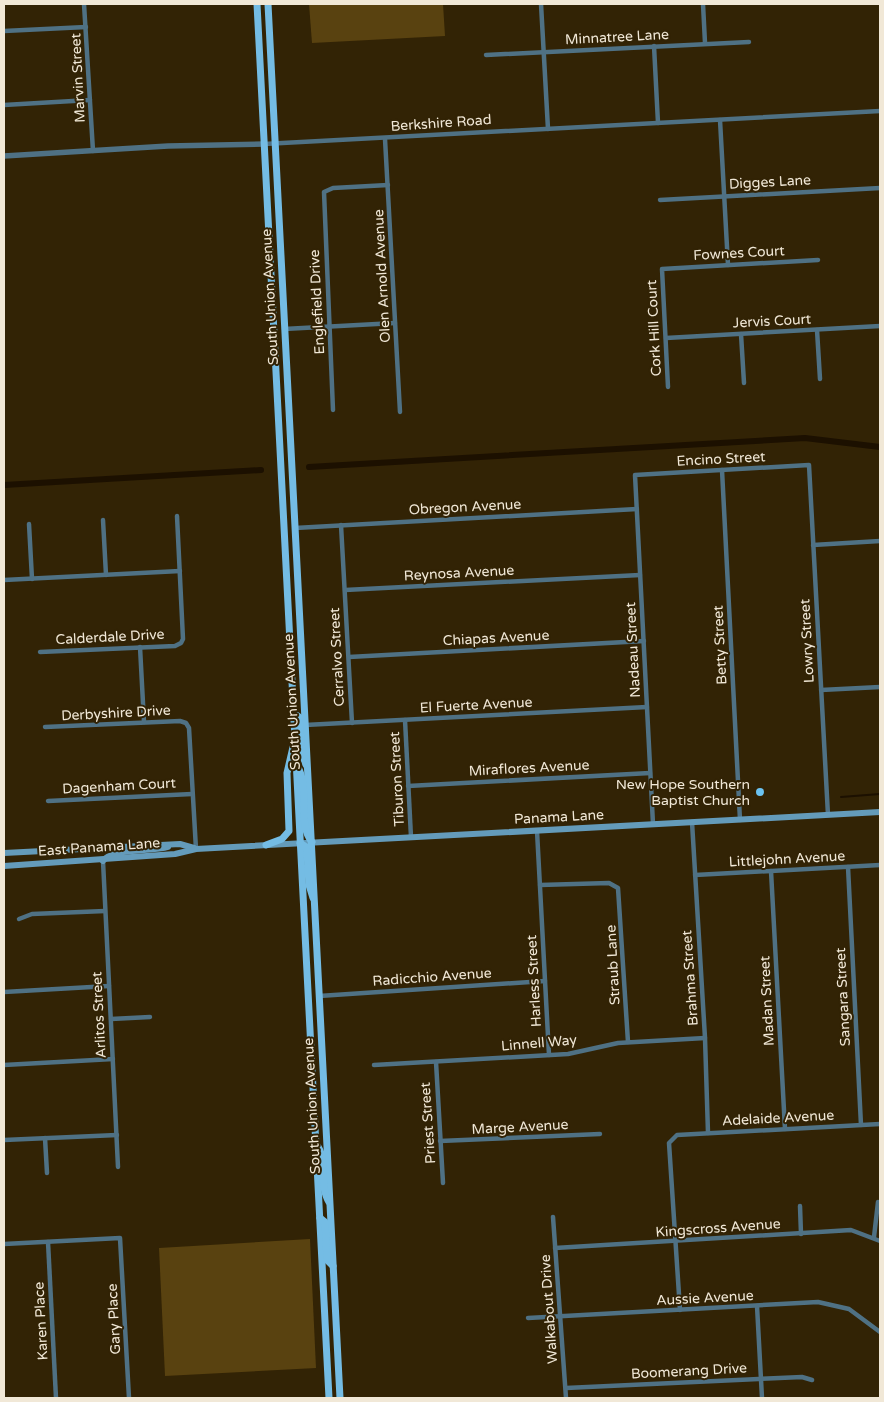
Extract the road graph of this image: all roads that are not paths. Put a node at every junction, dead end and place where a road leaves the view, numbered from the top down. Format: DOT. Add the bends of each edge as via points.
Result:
graph roads {
  1 [pos="84,4"];
  2 [pos="257,4"];
  3 [pos="268,4"];
  4 [pos="541,4"];
  5 [pos="703,4"];
  6 [pos="86,27"];
  7 [pos="4,32"];
  8 [pos="749,42"];
  9 [pos="705,43"];
  10 [pos="654,46"];
  11 [pos="544,52"];
  12 [pos="486,55"];
  13 [pos="90,100"];
  14 [pos="4,105"];
  15 [pos="880,111"];
  16 [pos="720,120"];
  17 [pos="658,123"];
  18 [pos="548,129"];
  19 [pos="385,139"];
  20 [pos="264,144"];
  21 [pos="275,145"];
  22 [pos="94,151"];
  23 [pos="4,156"];
  24 [pos="388,185"];
  25 [pos="880,188"];
  26 [pos="724,196"];
  27 [pos="660,200"];
  28 [pos="818,260"];
  29 [pos="728,265"];
  30 [pos="662,268"];
  31 [pos="395,323"];
  32 [pos="880,326"];
  33 [pos="329,327"];
  34 [pos="284,329"];
  35 [pos="817,330"];
  36 [pos="741,334"];
  37 [pos="666,338"];
  38 [pos="820,379"];
  39 [pos="744,383"];
  40 [pos="668,387"];
  41 [pos="334,410"];
  42 [pos="400,412"];
  43 [pos="809,465"];
  44 [pos="722,470"];
  45 [pos="635,475"];
  46 [pos="637,509"];
  47 [pos="177,516"];
  48 [pos="103,520"];
  49 [pos="29,524"];
  50 [pos="341,525"];
  51 [pos="295,528"];
  52 [pos="880,541"];
  53 [pos="814,545"];
  54 [pos="180,571"];
  55 [pos="106,575"];
  56 [pos="640,575"];
  57 [pos="32,579"];
  58 [pos="4,580"];
  59 [pos="345,590"];
  60 [pos="644,641"];
  61 [pos="140,647"];
  62 [pos="40,652"];
  63 [pos="349,657"];
  64 [pos="880,687"];
  65 [pos="821,690"];
  66 [pos="647,707"];
  67 [pos="293,713"];
  68 [pos="405,720"];
  69 [pos="144,722"];
  70 [pos="352,723"];
  71 [pos="306,725"];
  72 [pos="46,727"];
  73 [pos="295,742"];
  74 [pos="296,763"];
  75 [pos="308,770"];
  76 [pos="650,773"];
  77 [pos="408,786"];
  78 [pos="192,794"];
  79 [pos="48,801"];
  80 [pos="880,812"];
  81 [pos="828,815"];
  82 [pos="740,820"];
  83 [pos="692,822"];
  84 [pos="653,824"];
  85 [pos="537,831"];
  86 [pos="411,837"];
  87 [pos="300,843"];
  88 [pos="312,843"];
  89 [pos="176,844"];
  90 [pos="266,845"];
  91 [pos="196,849"];
  92 [pos="4,853"];
  93 [pos="103,861"];
  94 [pos="880,865"];
  95 [pos="4,866"];
  96 [pos="848,867"];
  97 [pos="771,871"];
  98 [pos="695,875"];
  99 [pos="540,885"];
  100 [pos="316,908"];
  101 [pos="105,911"];
  102 [pos="19,919"];
  103 [pos="545,981"];
  104 [pos="109,986"];
  105 [pos="4,992"];
  106 [pos="319,996"];
  107 [pos="150,1017"];
  108 [pos="111,1019"];
  109 [pos="705,1038"];
  110 [pos="628,1042"];
  111 [pos="549,1056"];
  112 [pos="113,1059"];
  113 [pos="436,1062"];
  114 [pos="4,1065"];
  115 [pos="374,1065"];
  116 [pos="880,1124"];
  117 [pos="861,1125"];
  118 [pos="785,1129"];
  119 [pos="708,1133"];
  120 [pos="600,1134"];
  121 [pos="117,1135"];
  122 [pos="44,1138"];
  123 [pos="4,1140"];
  124 [pos="440,1141"];
  125 [pos="316,1144"];
  126 [pos="118,1167"];
  127 [pos="47,1172"];
  128 [pos="443,1183"];
  129 [pos="329,1202"];
  130 [pos="878,1202"];
  131 [pos="800,1206"];
  132 [pos="554,1217"];
  133 [pos="320,1218"];
  134 [pos="801,1234"];
  135 [pos="874,1237"];
  136 [pos="880,1241"];
  137 [pos="48,1242"];
  138 [pos="676,1242"];
  139 [pos="4,1244"];
  140 [pos="555,1248"];
  141 [pos="333,1266"];
  142 [pos="757,1306"];
  143 [pos="680,1310"];
  144 [pos="560,1316"];
  145 [pos="528,1318"];
  146 [pos="880,1324"];
  147 [pos="878,1330"];
  148 [pos="761,1379"];
  149 [pos="812,1380"];
  150 [pos="566,1388"];
  151 [pos="56,1398"];
  152 [pos="129,1398"];
  153 [pos="329,1398"];
  154 [pos="340,1398"];
  155 [pos="566,1398"];
  156 [pos="762,1398"];
  1 -- 6 [label="street, Marvin Street"];
  2 -- 20 [label="main road, South Union Avenue"];
  3 -- 21 [label="main road, South Union Avenue"];
  4 -- 11 [label="street"];
  5 -- 9 [label="street"];
  6 -- 7 [label="street"];
  6 -- 13 [label="street, Marvin Street"];
  8 -- 9 [label="street, Minnatree Lane"];
  9 -- 10 [label="street, Minnatree Lane"];
  10 -- 11 [label="street, Minnatree Lane"];
  10 -- 17 [label="street"];
  11 -- 12 [label="street, Minnatree Lane"];
  11 -- 18 [label="street"];
  13 -- 14 [label="street"];
  13 -- 22 [label="street, Marvin Street"];
  15 -- 16 [label="street, Berkshire Road"];
  16 -- 17 [label="street, Berkshire Road"];
  16 -- 26 [label="street"];
  17 -- 18 [label="street, Berkshire Road"];
  18 -- 19 [label="street, Berkshire Road"];
  19 -- 21 [label="street, Berkshire Road"];
  19 -- 24 [label="street, Olen Arnold Avenue"];
  20 -- 21 [label="street, Berkshire Road"];
  20 -- 22 [label="street, Berkshire Road"];
  20 -- 67 [label="main road, South Union Avenue"];
  21 -- 34 [label="main road, South Union Avenue"];
  22 -- 23 [label="street, Berkshire Road"];
  24 -- 31 [label="street, Olen Arnold Avenue"];
  24 -- 33 [label="street, Englefield Drive" via="333,188 324,192"];
  25 -- 26 [label="street, Digges Lane"];
  26 -- 27 [label="street, Digges Lane"];
  26 -- 29 [label="street"];
  28 -- 29 [label="street, Fownes Court"];
  29 -- 30 [label="street, Fownes Court"];
  30 -- 37 [label="street, Cork Hill Court"];
  31 -- 33 [label="street"];
  31 -- 42 [label="street, Olen Arnold Avenue"];
  32 -- 35 [label="street, Jervis Court"];
  33 -- 34 [label="street"];
  33 -- 41 [label="street, Englefield Drive"];
  34 -- 51 [label="main road, South Union Avenue"];
  35 -- 36 [label="street, Jervis Court"];
  35 -- 38 [label="street"];
  36 -- 37 [label="street, Jervis Court"];
  36 -- 39 [label="street"];
  37 -- 40 [label="street, Cork Hill Court"];
  43 -- 44 [label="street, Encino Street"];
  43 -- 53 [label="street, Lowry Street"];
  44 -- 45 [label="street, Encino Street"];
  44 -- 82 [label="street, Betty Street"];
  45 -- 46 [label="street, Nadeau Street"];
  46 -- 50 [label="street, Obregon Avenue"];
  46 -- 56 [label="street, Nadeau Street"];
  47 -- 54 [label="street"];
  48 -- 55 [label="street"];
  49 -- 57 [label="street"];
  50 -- 51 [label="street, Obregon Avenue"];
  50 -- 59 [label="street"];
  51 -- 71 [label="main road, South Union Avenue"];
  52 -- 53 [label="street"];
  53 -- 65 [label="street, Lowry Street"];
  54 -- 55 [label="street"];
  54 -- 61 [label="street, Calderdale Drive" via="181,643"];
  55 -- 57 [label="street"];
  56 -- 59 [label="street, Reynosa Avenue"];
  56 -- 60 [label="street, Nadeau Street"];
  57 -- 58 [label="street"];
  59 -- 63 [label="street, Cerralvo Street"];
  60 -- 63 [label="street, Chiapas Avenue"];
  60 -- 66 [label="street, Nadeau Street"];
  61 -- 62 [label="street, Calderdale Drive"];
  61 -- 69 [label="street"];
  63 -- 70 [label="street, Cerralvo Street"];
  64 -- 65 [label="street"];
  65 -- 81 [label="street, Lowry Street"];
  66 -- 68 [label="street, El Fuerte Avenue"];
  66 -- 76 [label="street, Nadeau Street"];
  67 -- 73 [label="main road, South Union Avenue"];
  67 -- 75 [label="main road" via="299,717 302,753"];
  68 -- 70 [label="street, El Fuerte Avenue"];
  68 -- 77 [label="street, Tiburon Street"];
  69 -- 72 [label="street, Derbyshire Drive"];
  69 -- 78 [label="street, Derbyshire Drive" via="186,723 189,728"];
  70 -- 71 [label="street, El Fuerte Avenue"];
  71 -- 75 [label="main road, South Union Avenue"];
  73 -- 74 [label="main road, South Union Avenue"];
  73 -- 90 [label="main road" via="288,773 289,831 282,839"];
  74 -- 87 [label="main road, South Union Avenue"];
  74 -- 88 [label="main road" via="302,777 306,830"];
  75 -- 88 [label="main road, South Union Avenue"];
  76 -- 77 [label="street, Miraflores Avenue"];
  76 -- 84 [label="street, Nadeau Street"];
  77 -- 86 [label="street, Tiburon Street"];
  78 -- 79 [label="street, Dagenham Court"];
  78 -- 91 [label="street"];
  80 -- 81 [label="main road, Panama Lane"];
  81 -- 82 [label="main road, Panama Lane"];
  82 -- 83 [label="main road, Panama Lane"];
  83 -- 84 [label="main road, Panama Lane"];
  83 -- 98 [label="street, Brahma Street"];
  84 -- 85 [label="main road, Panama Lane"];
  85 -- 86 [label="main road, Panama Lane"];
  85 -- 99 [label="street, Harless Street"];
  86 -- 88 [label="main road, Panama Lane"];
  87 -- 88 [label="main road, Panama Lane"];
  87 -- 90 [label="main road, East Panama Lane"];
  87 -- 100 [label="main road" via="306,847 309,884"];
  87 -- 125 [label="main road, South Union Avenue"];
  88 -- 100 [label="main road, South Union Avenue"];
  89 -- 91 [label="main road, East Panama Lane"];
  89 -- 92 [label="main road, East Panama Lane"];
  89 -- 93 [label="main road" via="159,850 111,854"];
  90 -- 91 [label="main road, East Panama Lane"];
  91 -- 93 [label="main road, East Panama Lane"];
  93 -- 95 [label="main road, East Panama Lane"];
  93 -- 101 [label="street, Arlitos Street"];
  94 -- 96 [label="street, Littlejohn Avenue"];
  96 -- 97 [label="street, Littlejohn Avenue"];
  96 -- 117 [label="street, Sangara Street"];
  97 -- 98 [label="street, Littlejohn Avenue"];
  97 -- 118 [label="street, Madan Street"];
  98 -- 109 [label="street, Brahma Street"];
  99 -- 103 [label="street, Harless Street"];
  99 -- 110 [label="street, Straub Lane" via="609,883 618,888"];
  100 -- 106 [label="main road, South Union Avenue"];
  101 -- 102 [label="street" via="32,914"];
  101 -- 104 [label="street, Arlitos Street"];
  103 -- 106 [label="street, Radicchio Avenue"];
  103 -- 111 [label="street, Harless Street"];
  104 -- 105 [label="street"];
  104 -- 108 [label="street, Arlitos Street"];
  106 -- 129 [label="main road, South Union Avenue"];
  107 -- 108 [label="street"];
  108 -- 112 [label="street, Arlitos Street"];
  109 -- 110 [label="street, Linnell Way"];
  109 -- 119 [label="street, Brahma Street"];
  110 -- 111 [label="street, Linnell Way"];
  111 -- 113 [label="street, Linnell Way"];
  112 -- 114 [label="street"];
  112 -- 121 [label="street, Arlitos Street"];
  113 -- 115 [label="street, Linnell Way"];
  113 -- 124 [label="street, Priest Street"];
  116 -- 117 [label="street, Adelaide Avenue"];
  117 -- 118 [label="street, Adelaide Avenue"];
  118 -- 119 [label="street, Adelaide Avenue"];
  119 -- 138 [label="street, Adelaide Avenue" via="677,1136 669,1143"];
  120 -- 124 [label="street, Marge Avenue"];
  121 -- 122 [label="street"];
  121 -- 126 [label="street, Arlitos Street"];
  122 -- 123 [label="street"];
  122 -- 127 [label="street"];
  124 -- 128 [label="street, Priest Street"];
  125 -- 129 [label="main road" via="321,1150 324,1194"];
  125 -- 133 [label="main road, South Union Avenue"];
  129 -- 141 [label="main road, South Union Avenue"];
  130 -- 135 [label="street"];
  131 -- 134 [label="street"];
  132 -- 140 [label="street, Walkabout Drive"];
  133 -- 141 [label="main road" via="325,1222 327,1260"];
  133 -- 153 [label="main road, South Union Avenue"];
  134 -- 135 [label="street, Kingscross Avenue" via="851,1230"];
  134 -- 138 [label="street, Kingscross Avenue"];
  135 -- 136 [label="street, Kingscross Avenue"];
  137 -- 139 [label="street"];
  137 -- 151 [label="street, Karen Place"];
  137 -- 152 [label="street, Gary Place" via="120,1238"];
  138 -- 140 [label="street, Kingscross Avenue"];
  138 -- 143 [label="street"];
  140 -- 144 [label="street, Walkabout Drive"];
  141 -- 154 [label="main road, South Union Avenue"];
  142 -- 143 [label="street, Aussie Avenue"];
  142 -- 147 [label="street, Aussie Avenue" via="829,1303 849,1309"];
  142 -- 148 [label="street"];
  143 -- 144 [label="street, Aussie Avenue"];
  144 -- 145 [label="street, Aussie Avenue"];
  144 -- 150 [label="street, Walkabout Drive"];
  146 -- 147 [label="street"];
  148 -- 149 [label="street, Boomerang Drive" via="802,1377"];
  148 -- 150 [label="street, Boomerang Drive"];
  148 -- 156 [label="street"];
  150 -- 155 [label="street, Walkabout Drive"];
}
